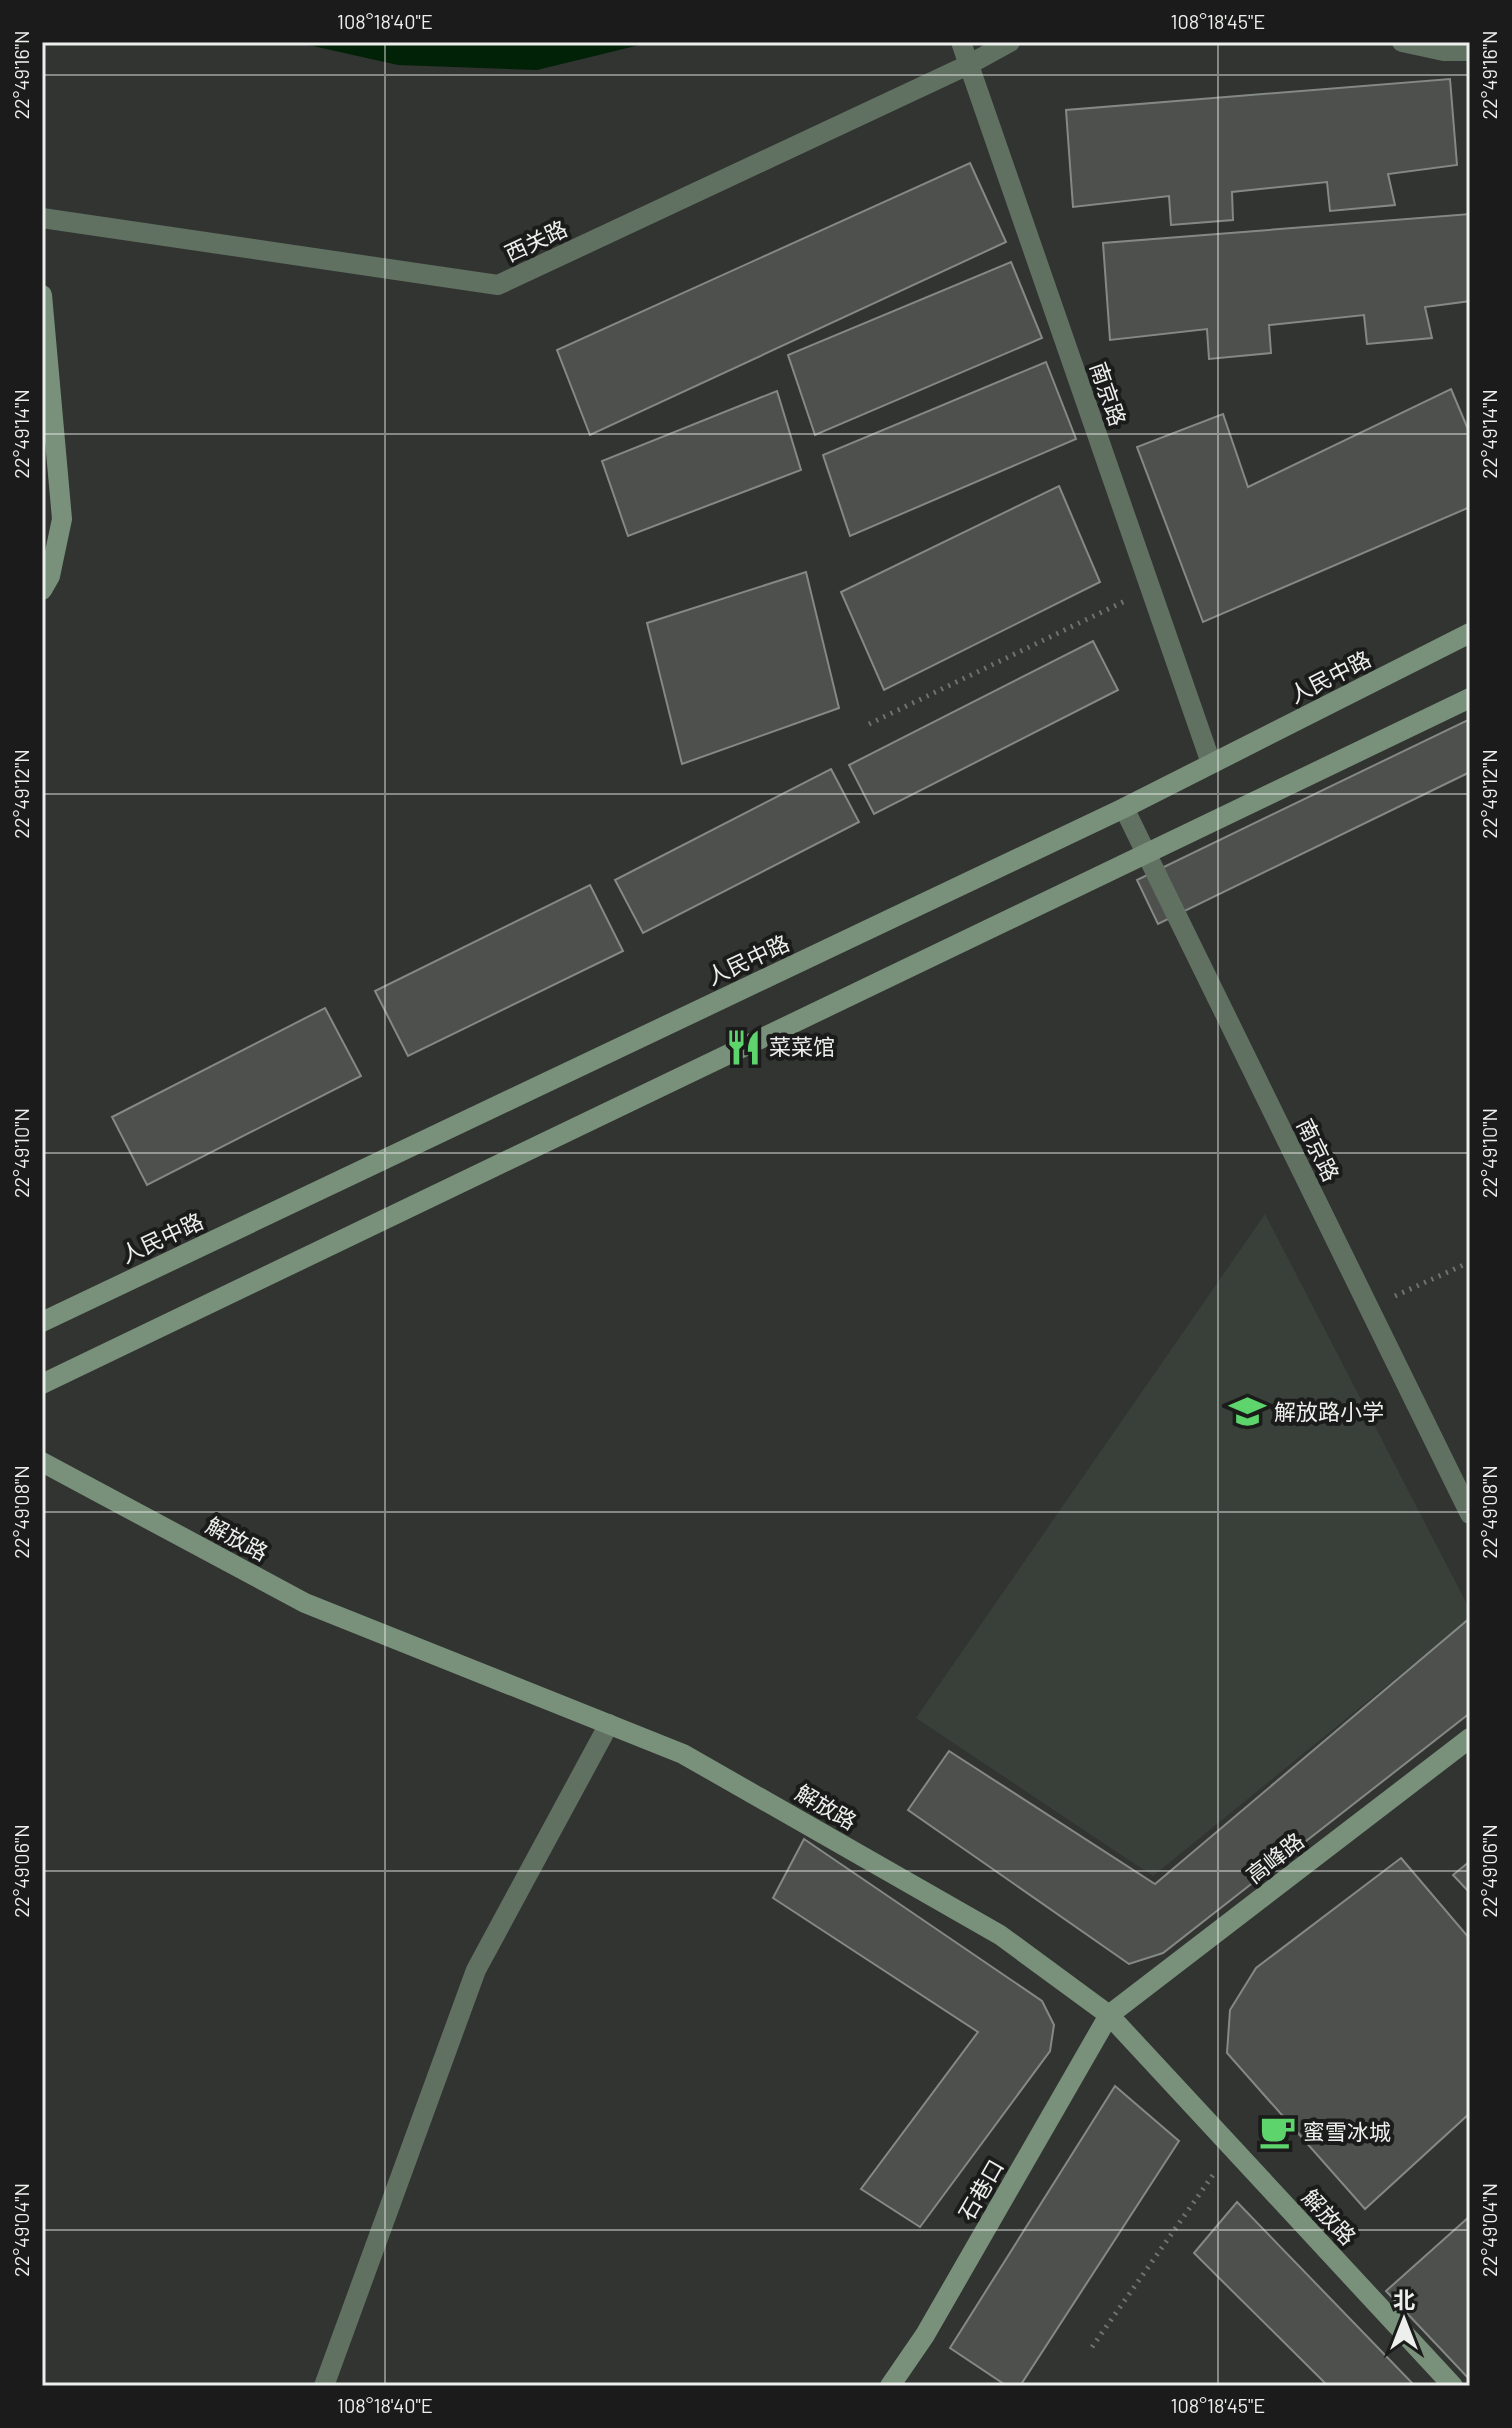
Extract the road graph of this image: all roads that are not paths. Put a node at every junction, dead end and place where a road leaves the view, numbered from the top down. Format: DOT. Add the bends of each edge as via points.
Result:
graph roads {
  1 [pos="961,42"];
  2 [pos="1010,42"];
  3 [pos="1402,42"];
  4 [pos="1470,51"];
  5 [pos="968,65"];
  6 [pos="42,218"];
  7 [pos="42,295"];
  8 [pos="42,590"];
  9 [pos="1470,633"];
  10 [pos="1470,698"];
  11 [pos="1211,763"];
  12 [pos="1124,808"];
  13 [pos="1146,854"];
  14 [pos="42,1322"];
  15 [pos="42,1384"];
  16 [pos="42,1462"];
  17 [pos="1470,1514"];
  18 [pos="609,1724"];
  19 [pos="1470,1738"];
  20 [pos="1109,2015"];
  21 [pos="324,2386"];
  22 [pos="890,2386"];
  23 [pos="1453,2386"];
  1 -- 5 [label="street, 南京路"];
  2 -- 5 [label="street, 西关路"];
  3 -- 4 [label="street"];
  5 -- 6 [label="street, 西关路" via="498,285"];
  5 -- 11 [label="street, 南京路"];
  7 -- 8 [label="main road" via="62,519"];
  9 -- 11 [label="main road, 人民中路"];
  10 -- 13 [label="main road"];
  11 -- 12 [label="main road, 人民中路"];
  12 -- 13 [label="street, 南京路"];
  12 -- 14 [label="main road, 人民中路"];
  13 -- 15 [label="main road"];
  13 -- 17 [label="street, 南京路"];
  16 -- 18 [label="main road, 解放路" via="305,1603"];
  18 -- 20 [label="main road, 解放路" via="683,1754 986,1927"];
  18 -- 21 [label="street" via="476,1970"];
  19 -- 20 [label="main road, 高峰路"];
  20 -- 22 [label="main road, 石巷口" via="925,2335"];
  20 -- 23 [label="main road, 解放路"];
}
